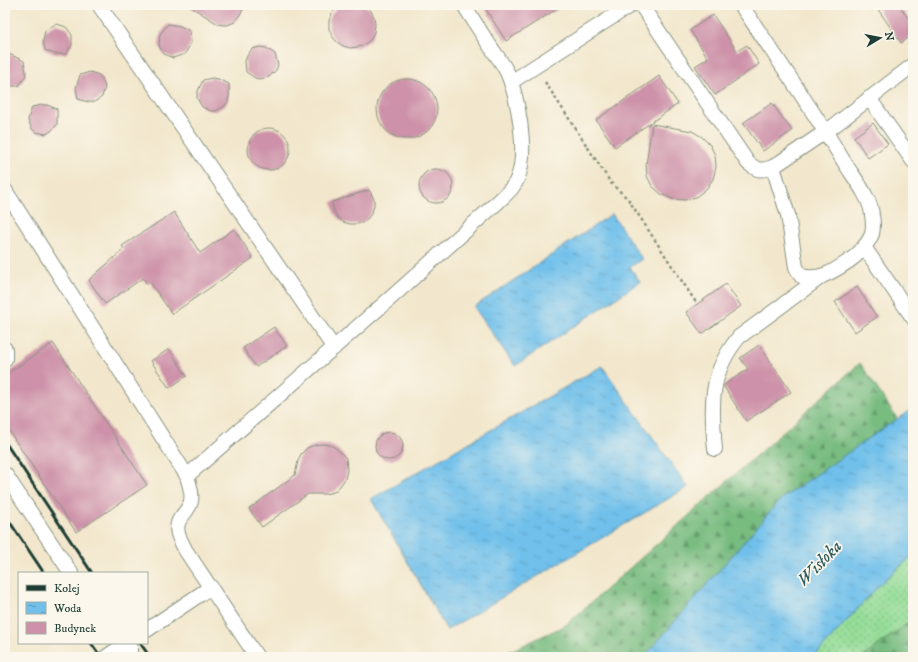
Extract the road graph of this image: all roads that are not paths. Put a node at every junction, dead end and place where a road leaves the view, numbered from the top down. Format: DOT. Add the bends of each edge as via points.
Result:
graph roads {
  1 [pos="99,5"];
  2 [pos="464,5"];
  3 [pos="631,5"];
  4 [pos="641,5"];
  5 [pos="741,5"];
  6 [pos="913,65"];
  7 [pos="511,82"];
  8 [pos="869,98"];
  9 [pos="826,131"];
  10 [pos="913,162"];
  11 [pos="773,167"];
  12 [pos="5,190"];
  13 [pos="864,247"];
  14 [pos="822,276"];
  15 [pos="913,318"];
  16 [pos="334,348"];
  17 [pos="5,349"];
  18 [pos="5,359"];
  19 [pos="715,449"];
  20 [pos="5,474"];
  21 [pos="187,476"];
  22 [pos="70,572"];
  23 [pos="211,587"];
  24 [pos="148,629"];
  25 [pos="125,647"];
  26 [pos="106,657"];
  27 [pos="258,657"];
  1 -- 16 [label="lane"];
  2 -- 7 [label="lane"];
  3 -- 7 [label="lane"];
  4 -- 11 [label="lane" via="748,164 755,169"];
  5 -- 9 [label="lane"];
  6 -- 8 [label="lane"];
  7 -- 16 [label="lane" via="516,99 522,147 520,169 511,190"];
  8 -- 9 [label="lane"];
  8 -- 10 [label="lane"];
  9 -- 11 [label="lane"];
  9 -- 13 [label="lane" via="869,201 872,233"];
  11 -- 14 [label="lane" via="788,215 796,267 802,276"];
  12 -- 21 [label="lane"];
  13 -- 14 [label="lane" via="852,259"];
  13 -- 15 [label="lane"];
  14 -- 19 [label="lane" via="739,337 730,348 722,361 712,399"];
  16 -- 21 [label="lane"];
  17 -- 18 [label="lane"];
  20 -- 22 [label="lane"];
  21 -- 23 [label="lane" via="192,494 191,501 177,527 178,536"];
  23 -- 24 [label="lane"];
  23 -- 27 [label="lane"];
  25 -- 26 [label="lane"];
}
